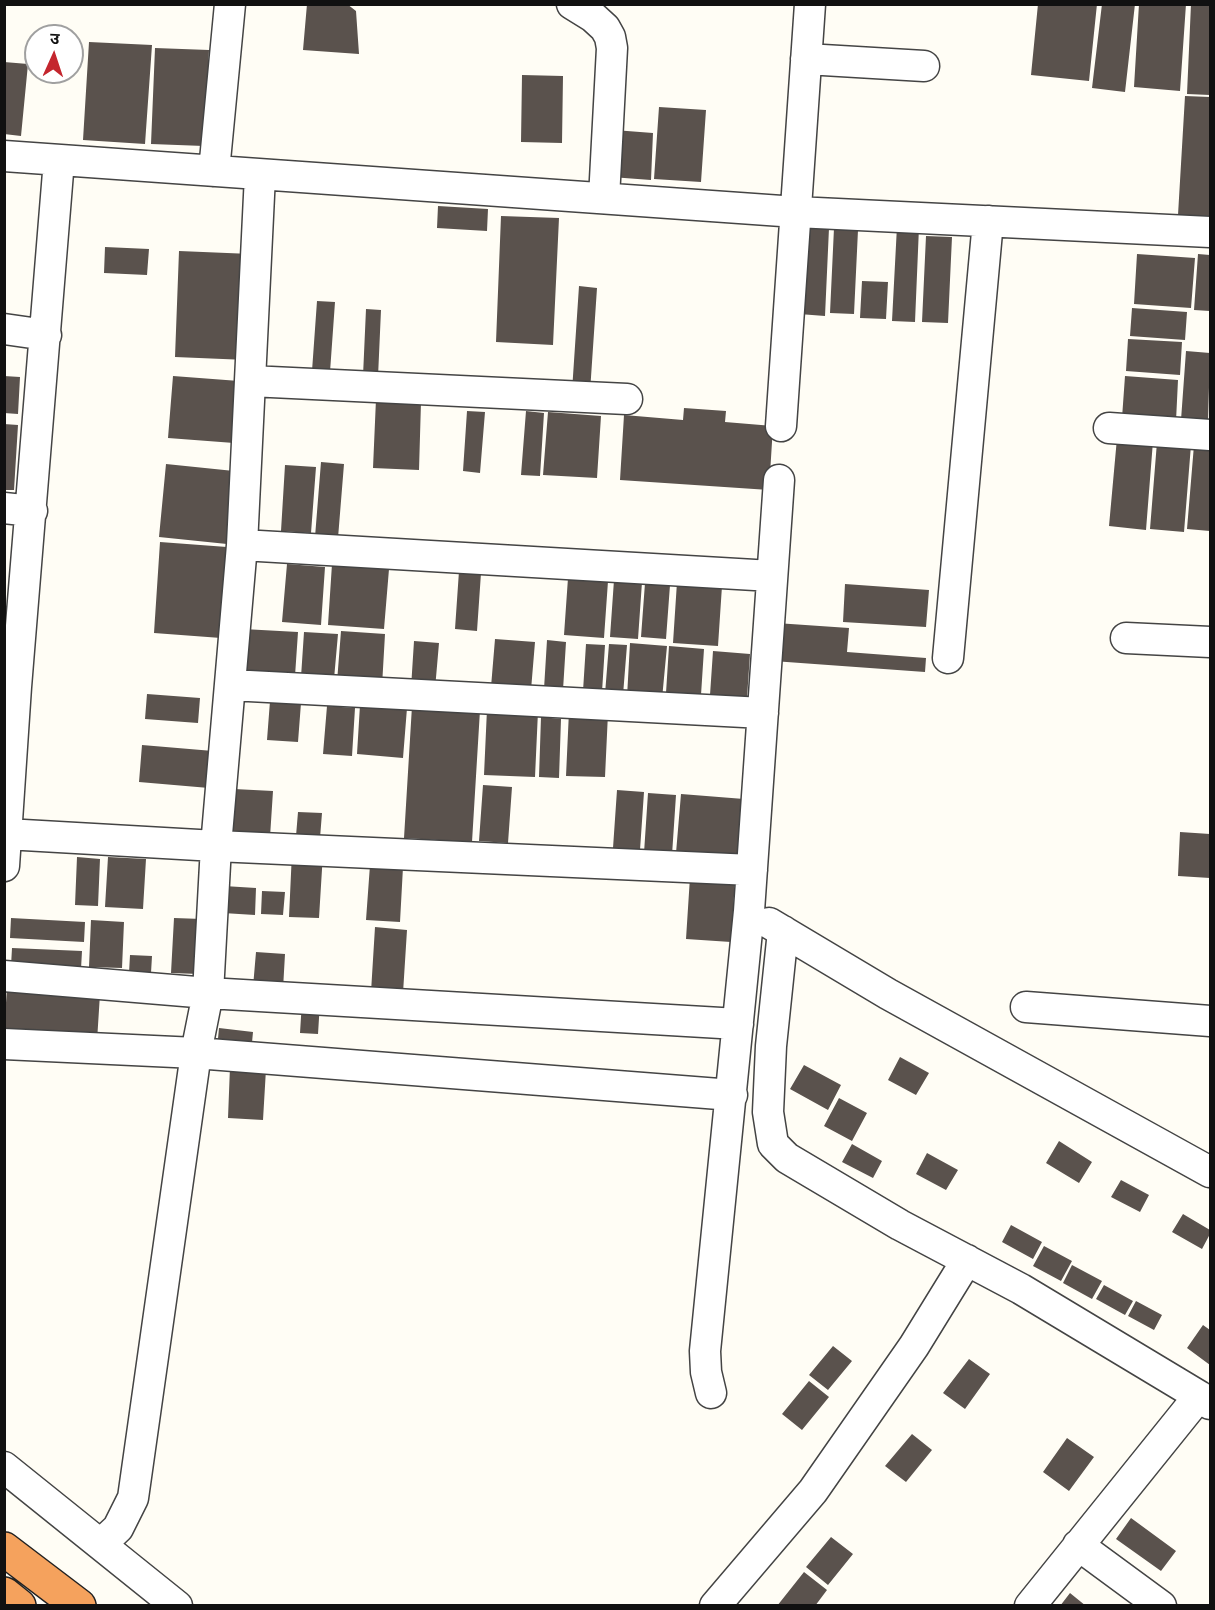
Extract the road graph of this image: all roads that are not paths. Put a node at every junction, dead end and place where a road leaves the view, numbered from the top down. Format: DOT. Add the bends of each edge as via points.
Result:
graph roads {
  1 [pos="230,4"];
  2 [pos="572,4"];
  3 [pos="810,4"];
  4 [pos="806,59"];
  5 [pos="924,66"];
  6 [pos="4,156"];
  7 [pos="59,160"];
  8 [pos="214,171"];
  9 [pos="260,175"];
  10 [pos="604,198"];
  11 [pos="796,212"];
  12 [pos="988,221"];
  13 [pos="1210,232"];
  14 [pos="4,329"];
  15 [pos="46,335"];
  16 [pos="250,381"];
  17 [pos="627,399"];
  18 [pos="781,426"];
  19 [pos="1109,428"];
  20 [pos="1210,435"];
  21 [pos="779,480"];
  22 [pos="18,509"];
  23 [pos="242,545"];
  24 [pos="772,576"];
  25 [pos="1126,638"];
  26 [pos="1210,642"];
  27 [pos="948,658"];
  28 [pos="230,685"];
  29 [pos="10,687"];
  30 [pos="763,713"];
  31 [pos="6,814"];
  32 [pos="216,846"];
  33 [pos="4,866"];
  34 [pos="752,870"];
  35 [pos="749,910"];
  36 [pos="783,931"];
  37 [pos="4,976"];
  38 [pos="208,993"];
  39 [pos="1026,1007"];
  40 [pos="1210,1021"];
  41 [pos="738,1024"];
  42 [pos="4,1044"];
  43 [pos="196,1053"];
  44 [pos="732,1095"];
  45 [pos="1210,1172"];
  46 [pos="967,1260"];
  47 [pos="711,1393"];
  48 [pos="1205,1400"];
  49 [pos="4,1467"];
  50 [pos="101,1544"];
  51 [pos="1078,1545"];
  52 [pos="4,1549"];
  53 [pos="4,1594"];
  54 [pos="19,1605"];
  55 [pos="79,1605"];
  56 [pos="177,1605"];
  57 [pos="716,1605"];
  58 [pos="1030,1605"];
  59 [pos="1161,1605"];
  1 -- 8 [label="street"];
  2 -- 10 [label="street" via="605,28 612,48"];
  3 -- 4 [label="street"];
  4 -- 5 [label="street"];
  4 -- 11 [label="street"];
  6 -- 7 [label="street"];
  7 -- 8 [label="street"];
  7 -- 15 [label="street"];
  8 -- 9 [label="street"];
  9 -- 10 [label="street"];
  9 -- 16 [label="street"];
  10 -- 11 [label="street"];
  11 -- 12 [label="street"];
  11 -- 18 [label="street"];
  12 -- 13 [label="street"];
  12 -- 27 [label="street"];
  14 -- 15 [label="street"];
  15 -- 22 [label="street"];
  16 -- 17 [label="street"];
  16 -- 23 [label="street"];
  19 -- 20 [label="street"];
  21 -- 24 [label="street"];
  22 -- 29 [label="street"];
  23 -- 24 [label="street"];
  23 -- 28 [label="street"];
  24 -- 30 [label="street"];
  25 -- 26 [label="street"];
  28 -- 30 [label="street"];
  28 -- 32 [label="street"];
  29 -- 31 [label="street"];
  30 -- 34 [label="street"];
  31 -- 32 [label="street"];
  31 -- 33 [label="street"];
  32 -- 34 [label="street"];
  32 -- 38 [label="street"];
  34 -- 35 [label="street"];
  35 -- 36 [label="street"];
  35 -- 41 [label="street"];
  36 -- 45 [label="street" via="888,994"];
  36 -- 46 [label="street" via="771,1046 768,1112 773,1144 787,1158"];
  37 -- 38 [label="street"];
  38 -- 41 [label="street"];
  38 -- 43 [label="street"];
  39 -- 40 [label="street"];
  41 -- 44 [label="street"];
  42 -- 43 [label="street"];
  43 -- 44 [label="street"];
  43 -- 50 [label="street" via="133,1498 118,1528"];
  44 -- 47 [label="street" via="705,1351"];
  46 -- 48 [label="street"];
  46 -- 57 [label="street" via="914,1346 813,1491"];
  48 -- 51 [label="street"];
  49 -- 50 [label="street"];
  50 -- 56 [label="street"];
  51 -- 58 [label="street"];
  51 -- 59 [label="street"];
  52 -- 55 [label="highway"];
  53 -- 54 [label="highway"];
}
